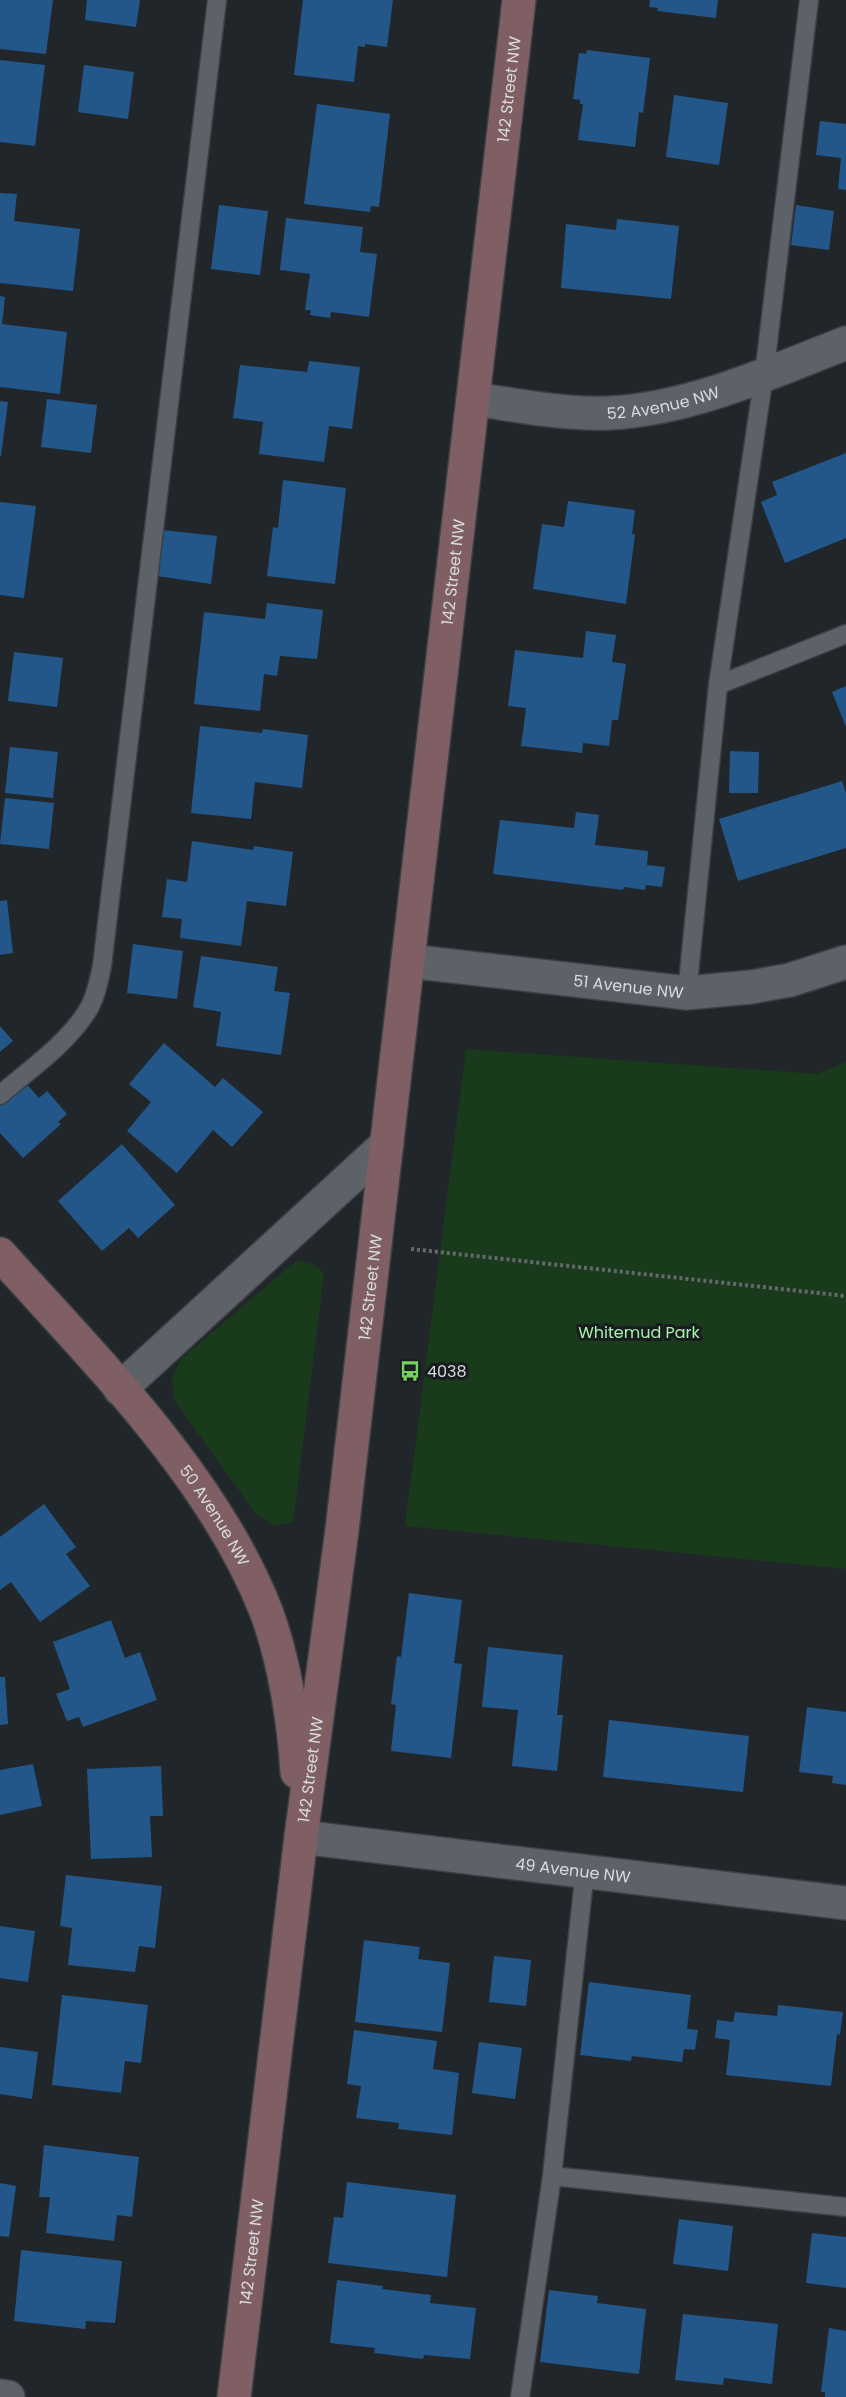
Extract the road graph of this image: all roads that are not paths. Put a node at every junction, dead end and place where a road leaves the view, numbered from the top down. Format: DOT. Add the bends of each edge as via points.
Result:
graph roads {
  1 [pos="217,0"];
  2 [pos="519,0"];
  3 [pos="809,0"];
  4 [pos="846,343"];
  5 [pos="764,375"];
  6 [pos="473,399"];
  7 [pos="846,634"];
  8 [pos="718,686"];
  9 [pos="408,961"];
  10 [pos="846,962"];
  11 [pos="687,993"];
  12 [pos="0,1095"];
  13 [pos="387,1144"];
  14 [pos="0,1254"];
  15 [pos="120,1389"];
  16 [pos="301,1837"];
  17 [pos="585,1870"];
  18 [pos="846,1903"];
  19 [pos="552,2176"];
  20 [pos="846,2207"];
  21 [pos="0,2396"];
  22 [pos="8,2397"];
  23 [pos="234,2397"];
  24 [pos="520,2397"];
  1 -- 12 [label="lane" via="102,966 89,1009 70,1034"];
  2 -- 6 [label="street, 142 Street NW"];
  3 -- 5 [label="lane"];
  4 -- 5 [label="street, 52 Avenue NW"];
  5 -- 6 [label="street, 52 Avenue NW" via="675,403 630,411 574,412"];
  5 -- 8 [label="lane"];
  6 -- 9 [label="street, 142 Street NW"];
  7 -- 8 [label="lane"];
  8 -- 11 [label="lane"];
  9 -- 11 [label="street, 51 Avenue NW"];
  9 -- 13 [label="street, 142 Street NW"];
  10 -- 11 [label="street, 51 Avenue NW" via="789,980"];
  13 -- 15 [label="street"];
  13 -- 16 [label="street, 142 Street NW" via="344,1518"];
  14 -- 15 [label="street, 50 Avenue NW"];
  15 -- 16 [label="street, 50 Avenue NW" via="214,1512 245,1563 267,1613 286,1687"];
  16 -- 17 [label="street, 49 Avenue NW"];
  16 -- 23 [label="street, 142 Street NW"];
  17 -- 18 [label="street, 49 Avenue NW"];
  17 -- 19 [label="lane"];
  19 -- 20 [label="lane"];
  19 -- 24 [label="lane"];
  21 -- 22 [label="street"];
}
